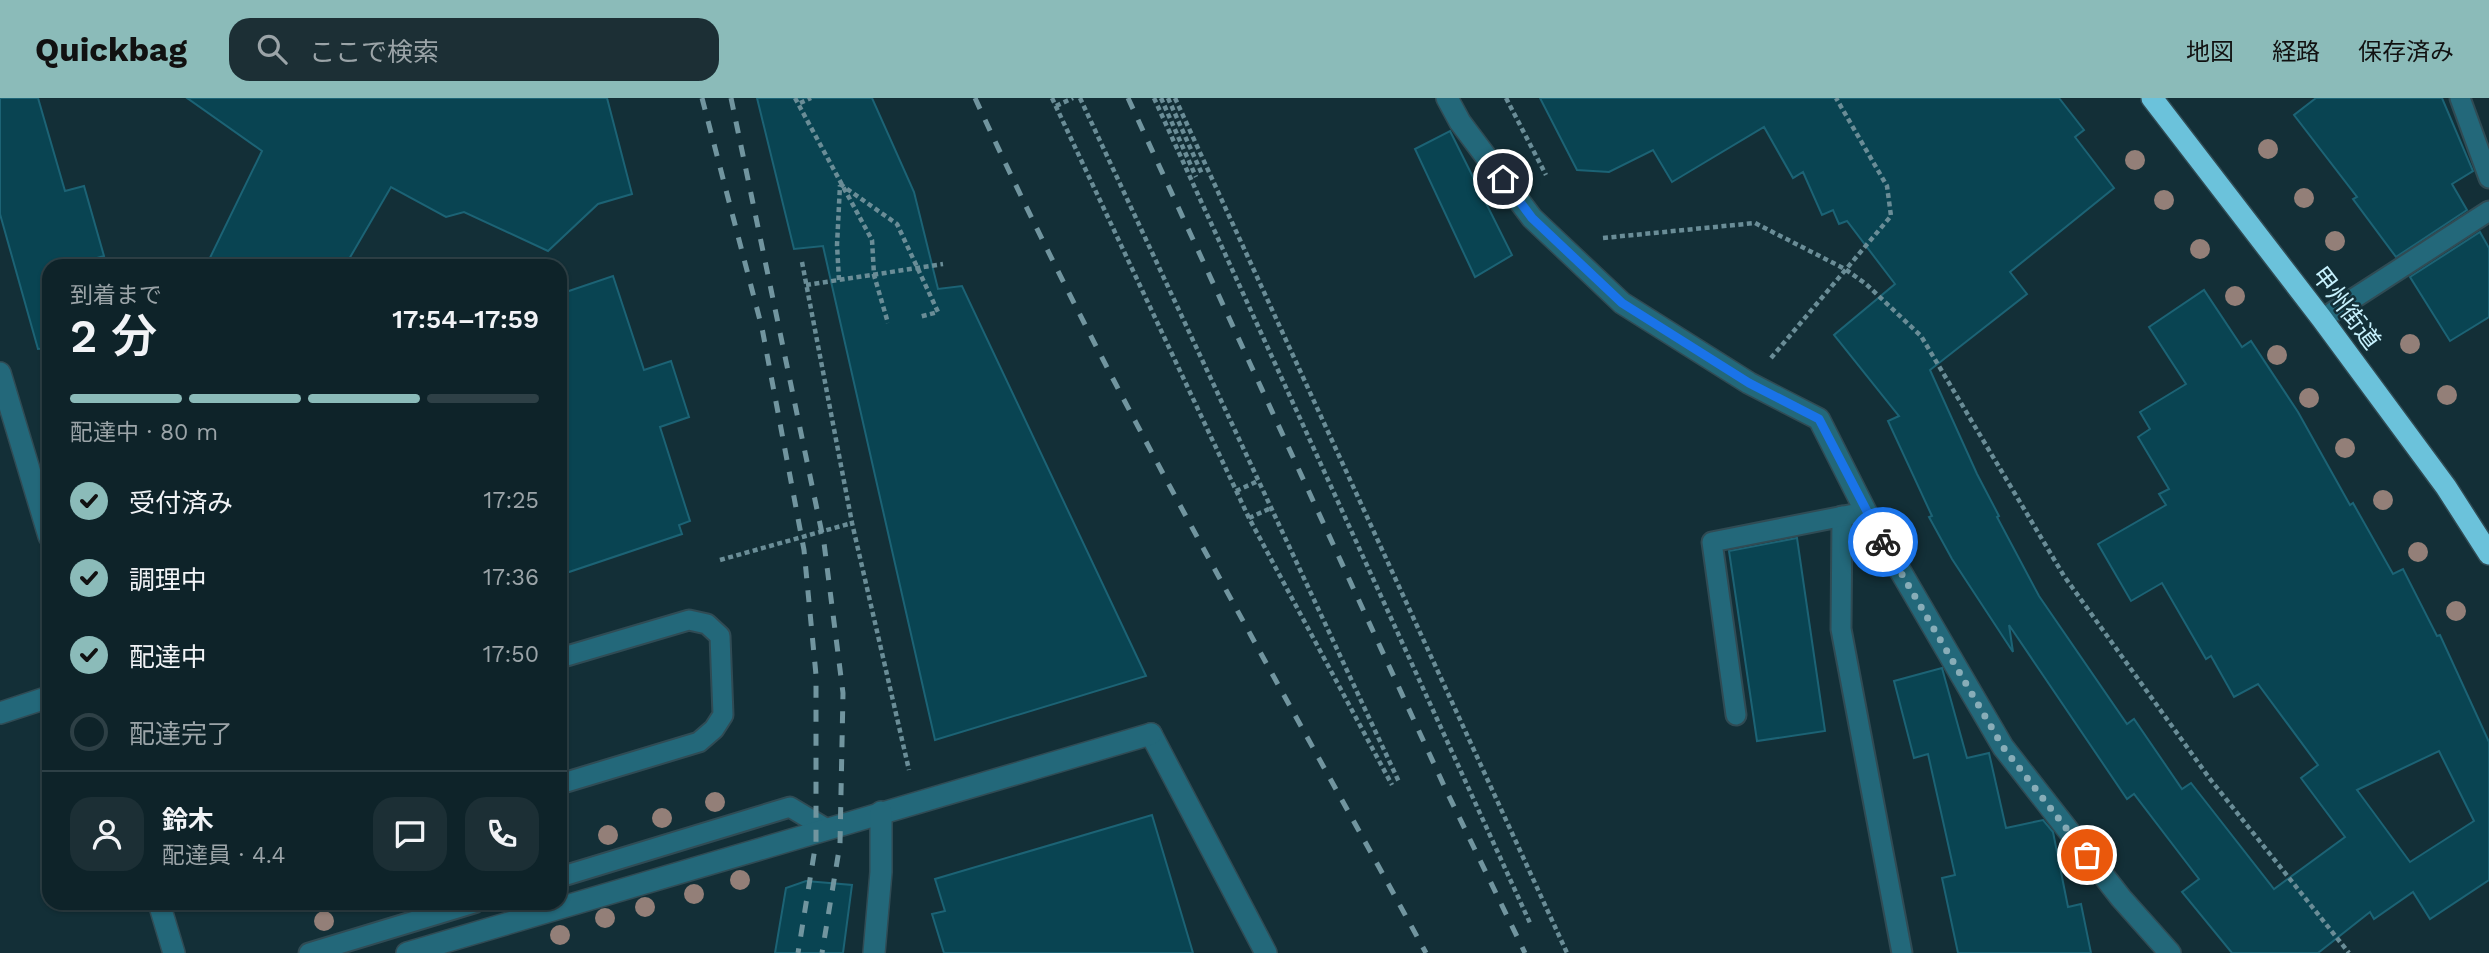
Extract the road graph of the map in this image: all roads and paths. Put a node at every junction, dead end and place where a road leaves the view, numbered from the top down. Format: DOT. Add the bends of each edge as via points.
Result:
graph roads {
  1 [pos="795,98"];
  2 [pos="811,98"];
  3 [pos="1052,98"];
  4 [pos="1080,98"];
  5 [pos="1154,98"];
  6 [pos="1161,98"];
  7 [pos="1168,98"];
  8 [pos="1175,98"];
  9 [pos="1447,98"];
  10 [pos="1506,98"];
  11 [pos="1836,98"];
  12 [pos="2152,98"];
  13 [pos="2460,98"];
  14 [pos="1069,99"];
  15 [pos="800,103"];
  16 [pos="1056,106"];
  17 [pos="1209,171"];
  18 [pos="1196,177"];
  19 [pos="1547,177"];
  20 [pos="2489,178"];
  21 [pos="840,184"];
  22 [pos="2489,211"];
  23 [pos="1595,230"];
  24 [pos="802,262"];
  25 [pos="943,264"];
  26 [pos="1846,269"];
  27 [pos="874,275"];
  28 [pos="839,280"];
  29 [pos="806,285"];
  30 [pos="919,317"];
  31 [pos="2322,319"];
  32 [pos="888,323"];
  33 [pos="0,373"];
  34 [pos="1749,383"];
  35 [pos="1258,481"];
  36 [pos="1236,491"];
  37 [pos="1271,508"];
  38 [pos="1866,512"];
  39 [pos="42,513"];
  40 [pos="1842,516"];
  41 [pos="1249,518"];
  42 [pos="852,523"];
  43 [pos="2489,554"];
  44 [pos="720,560"];
  45 [pos="567,656"];
  46 [pos="42,699"];
  47 [pos="0,713"];
  48 [pos="1737,715"];
  49 [pos="909,769"];
  50 [pos="567,782"];
  51 [pos="1399,782"];
  52 [pos="1392,785"];
  53 [pos="881,812"];
  54 [pos="825,828"];
  55 [pos="567,875"];
  56 [pos="567,905"];
  57 [pos="161,910"];
  58 [pos="451,910"];
  59 [pos="551,910"];
  60 [pos="1530,923"];
  61 [pos="174,953"];
  62 [pos="309,953"];
  63 [pos="407,953"];
  64 [pos="874,953"];
  65 [pos="1266,953"];
  66 [pos="1567,953"];
  67 [pos="1902,953"];
  68 [pos="2170,953"];
  69 [pos="2349,953"];
  1 -- 15 [label="path"];
  2 -- 15 [label="path"];
  3 -- 16 [label="path"];
  4 -- 35 [label="path"];
  5 -- 18 [label="path"];
  6 -- 18 [label="path"];
  7 -- 18 [label="path"];
  8 -- 17 [label="path"];
  9 -- 34 [label="street" via="1532,218 1622,303"];
  10 -- 19 [label="path"];
  11 -- 26 [label="path" via="1887,186 1891,216"];
  12 -- 31 [label="highway, 甲州街道"];
  13 -- 20 [label="lane"];
  14 -- 16 [label="path"];
  15 -- 21 [label="path"];
  16 -- 36 [label="path"];
  17 -- 18 [label="path"];
  17 -- 66 [label="path"];
  18 -- 60 [label="path"];
  21 -- 27 [label="path" via="872,240"];
  21 -- 28 [label="path"];
  21 -- 30 [label="path, bridge" via="897,225 938,312"];
  22 -- 31 [label="lane"];
  23 -- 26 [label="path" via="1604,238 1755,223"];
  24 -- 29 [label="path"];
  25 -- 27 [label="path"];
  26 -- 34 [label="path"];
  26 -- 69 [label="path" via="1922,336 2064,576 2210,779"];
  27 -- 28 [label="path"];
  27 -- 32 [label="path"];
  28 -- 29 [label="path"];
  29 -- 42 [label="path"];
  31 -- 43 [label="highway, 甲州街道" via="2446,486"];
  33 -- 39 [label="street"];
  34 -- 38 [label="street" via="1819,419"];
  35 -- 36 [label="path"];
  35 -- 37 [label="path"];
  36 -- 41 [label="path"];
  37 -- 41 [label="path"];
  37 -- 51 [label="path"];
  38 -- 40 [label="lane"];
  38 -- 68 [label="street" via="2003,747"];
  40 -- 48 [label="lane" via="1712,542"];
  40 -- 67 [label="lane" via="1841,629"];
  41 -- 52 [label="path"];
  42 -- 44 [label="path"];
  42 -- 49 [label="path"];
  45 -- 50 [label="lane" via="689,620 706,624 720,636 723,715 699,742"];
  46 -- 47 [label="street"];
  53 -- 54 [label="street"];
  53 -- 64 [label="street"];
  53 -- 65 [label="street" via="1151,734"];
  54 -- 55 [label="lane" via="790,807"];
  54 -- 56 [label="street"];
  57 -- 61 [label="street"];
  58 -- 62 [label="lane"];
  59 -- 63 [label="street"];
}
